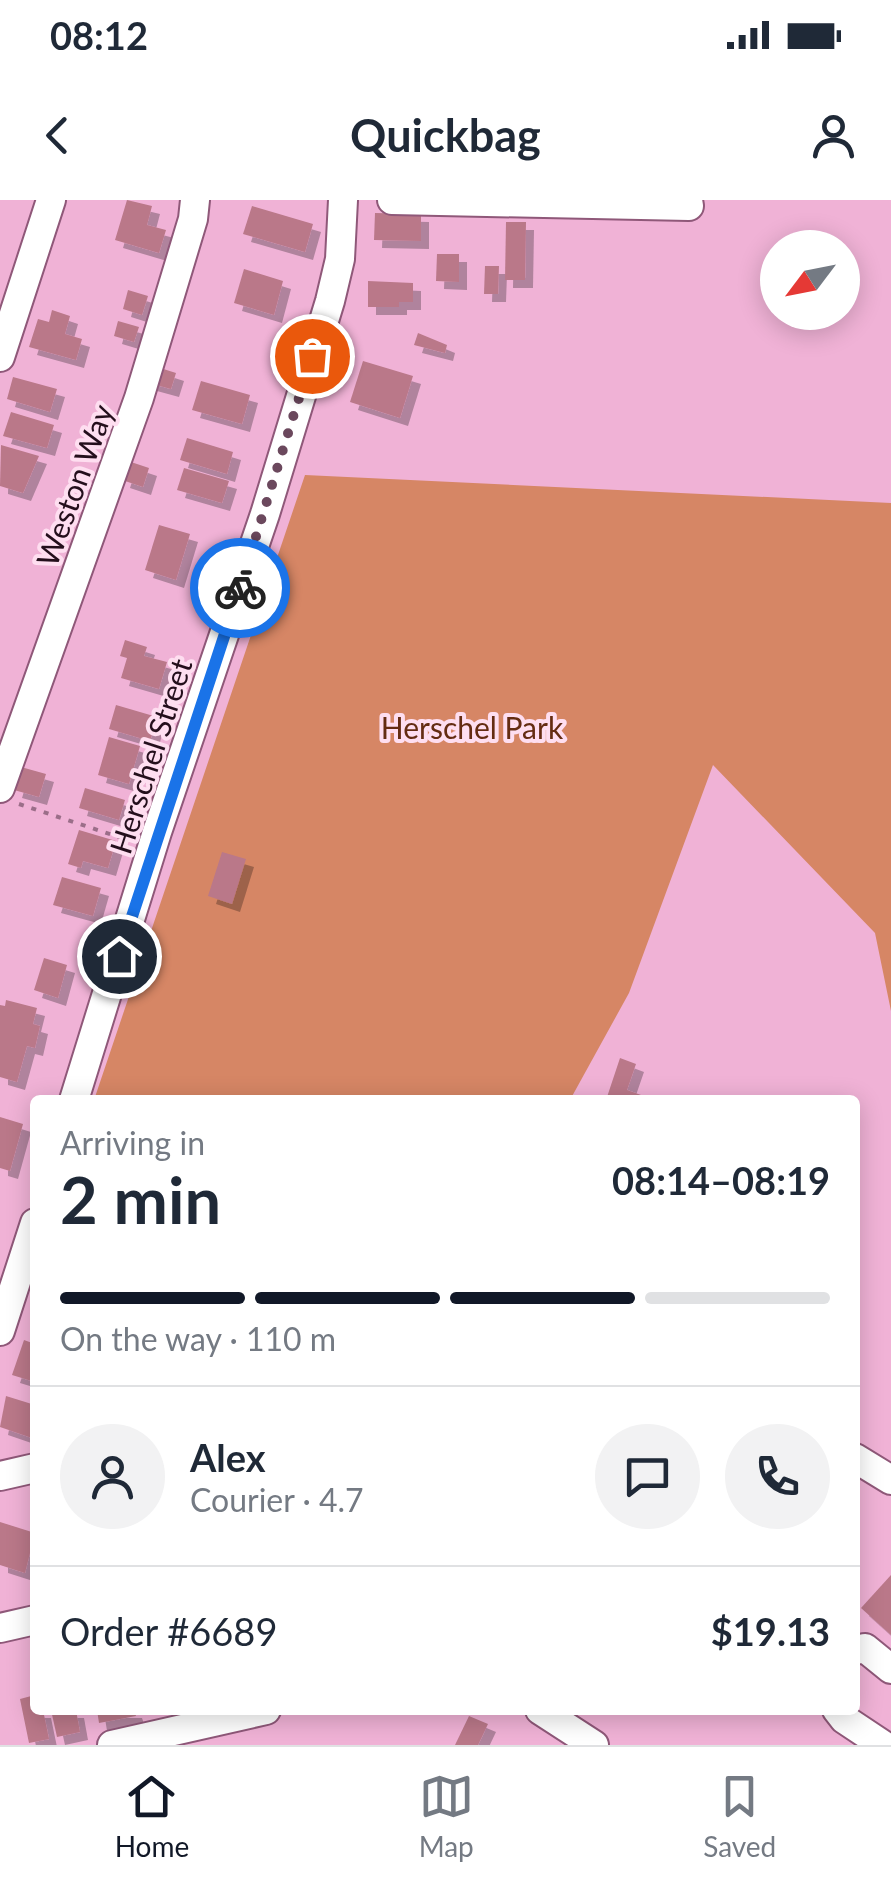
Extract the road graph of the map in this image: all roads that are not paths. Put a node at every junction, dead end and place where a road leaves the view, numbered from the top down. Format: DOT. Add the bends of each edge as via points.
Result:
graph roads {
  1 [pos="51,200"];
  2 [pos="195,200"];
  3 [pos="343,200"];
  4 [pos="392,200"];
  5 [pos="482,201"];
  6 [pos="688,203"];
  7 [pos="0,356"];
  8 [pos="8,796"];
  9 [pos="76,1095"];
  10 [pos="30,1238"];
  11 [pos="0,1331"];
  12 [pos="860,1461"];
  13 [pos="30,1469"];
  14 [pos="0,1476"];
  15 [pos="891,1480"];
  16 [pos="30,1621"];
  17 [pos="0,1628"];
  18 [pos="860,1649"];
  19 [pos="891,1669"];
  20 [pos="244,1715"];
  21 [pos="548,1715"];
  22 [pos="840,1715"];
  23 [pos="112,1745"];
  24 [pos="594,1745"];
  25 [pos="883,1745"];
  1 -- 7 [label="street"];
  2 -- 8 [label="street, Weston Way" via="139,398"];
  3 -- 9 [label="street, Herschel Street" via="330,301"];
  4 -- 5 [label="street"];
  5 -- 6 [label="street"];
  10 -- 11 [label="street"];
  12 -- 15 [label="street"];
  13 -- 14 [label="street"];
  16 -- 17 [label="street"];
  18 -- 19 [label="street"];
  20 -- 23 [label="street"];
  21 -- 24 [label="street"];
  22 -- 25 [label="street"];
}
